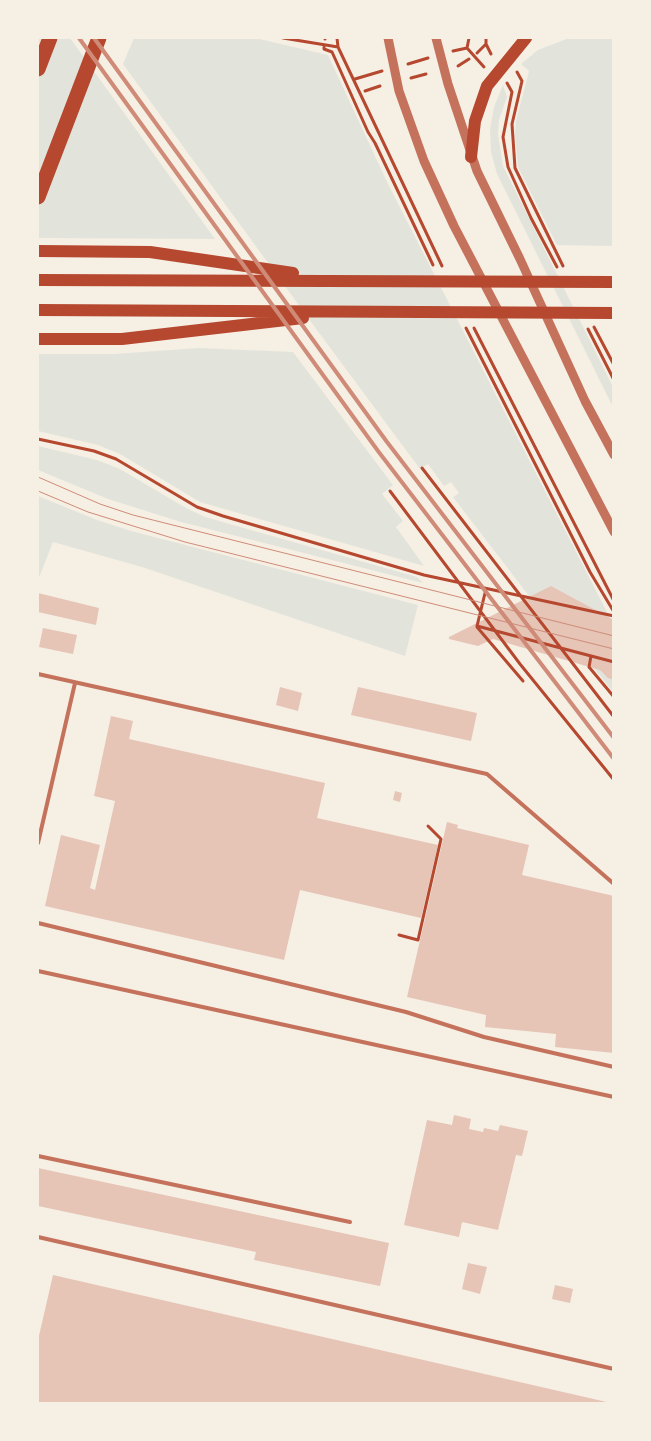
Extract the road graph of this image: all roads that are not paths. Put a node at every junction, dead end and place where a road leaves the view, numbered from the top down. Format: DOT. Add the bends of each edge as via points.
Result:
graph roads {
  1 [pos="50,38"];
  2 [pos="99,38"];
  3 [pos="388,38"];
  4 [pos="436,38"];
  5 [pos="526,38"];
  6 [pos="38,69"];
  7 [pos="471,157"];
  8 [pos="38,197"];
  9 [pos="38,251"];
  10 [pos="282,275"];
  11 [pos="38,280"];
  12 [pos="614,282"];
  13 [pos="38,310"];
  14 [pos="614,313"];
  15 [pos="310,314"];
  16 [pos="38,339"];
  17 [pos="614,454"];
  18 [pos="614,532"];
  19 [pos="38,674"];
  20 [pos="75,683"];
  21 [pos="38,843"];
  22 [pos="614,884"];
  23 [pos="38,922"];
  24 [pos="38,971"];
  25 [pos="614,1067"];
  26 [pos="614,1097"];
  27 [pos="38,1156"];
  28 [pos="350,1222"];
  29 [pos="38,1237"];
  30 [pos="614,1369"];
  1 -- 6 [label="highway"];
  2 -- 8 [label="highway"];
  3 -- 18 [label="street" via="398,91 427,169"];
  4 -- 7 [label="street"];
  5 -- 7 [label="main road" via="487,86 475,121"];
  7 -- 17 [label="street" via="584,400"];
  9 -- 10 [label="main road" via="150,252"];
  10 -- 11 [label="main road" via="231,280"];
  10 -- 12 [label="main road" via="340,280"];
  13 -- 15 [label="main road"];
  14 -- 15 [label="main road" via="589,318 446,311"];
  15 -- 16 [label="main road" via="262,323 122,339"];
  19 -- 20 [label="lane"];
  20 -- 21 [label="lane"];
  20 -- 22 [label="lane" via="487,774"];
  23 -- 25 [label="lane" via="406,1012 484,1037"];
  24 -- 26 [label="lane"];
  27 -- 28 [label="lane"];
  29 -- 30 [label="lane"];
}
